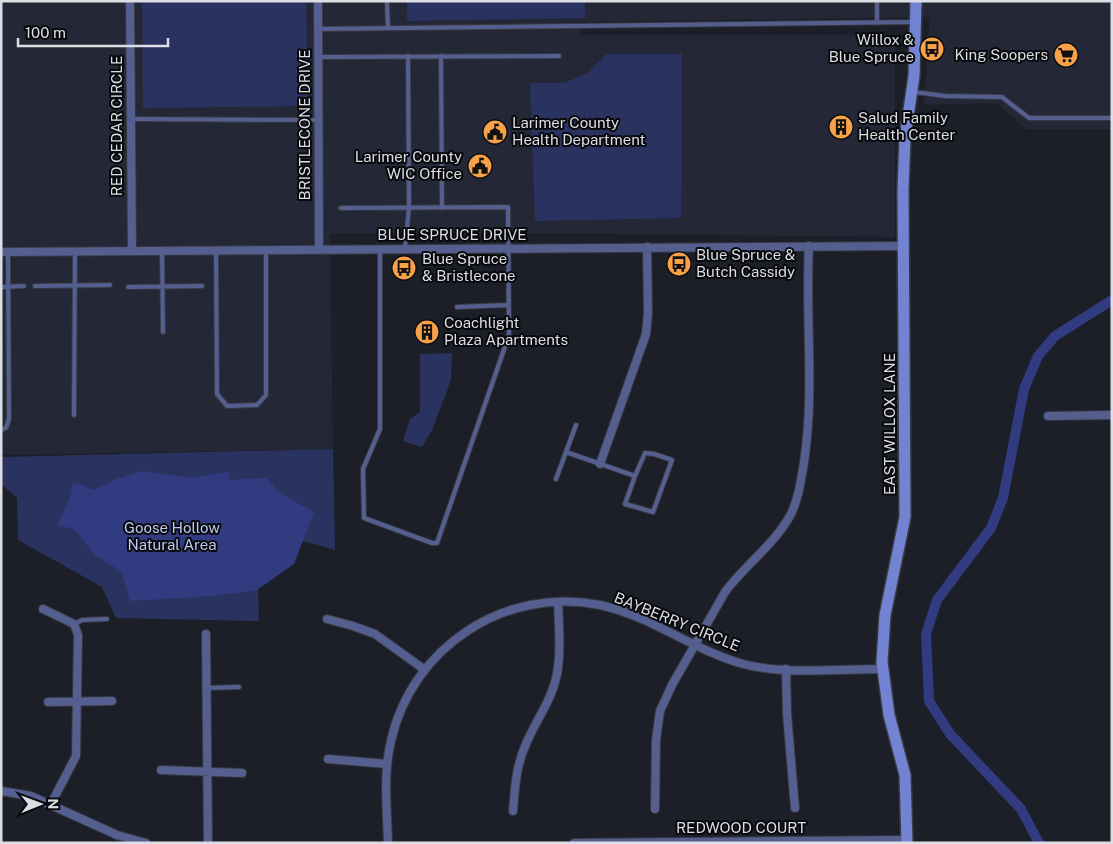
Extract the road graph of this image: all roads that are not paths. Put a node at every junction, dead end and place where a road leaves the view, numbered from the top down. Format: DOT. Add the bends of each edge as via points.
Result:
graph roads {
  1 [pos="130,1"];
  2 [pos="318,1"];
  3 [pos="388,1"];
  4 [pos="877,1"];
  5 [pos="916,1"];
  6 [pos="877,22"];
  7 [pos="916,22"];
  8 [pos="388,28"];
  9 [pos="318,29"];
  10 [pos="408,56"];
  11 [pos="441,56"];
  12 [pos="559,56"];
  13 [pos="318,57"];
  14 [pos="912,92"];
  15 [pos="1112,118"];
  16 [pos="131,120"];
  17 [pos="318,120"];
  18 [pos="341,208"];
  19 [pos="409,208"];
  20 [pos="442,208"];
  21 [pos="809,246"];
  22 [pos="903,246"];
  23 [pos="647,247"];
  24 [pos="508,248"];
  25 [pos="380,249"];
  26 [pos="405,249"];
  27 [pos="216,250"];
  28 [pos="266,250"];
  29 [pos="319,250"];
  30 [pos="75,251"];
  31 [pos="132,251"];
  32 [pos="162,251"];
  33 [pos="5,252"];
  34 [pos="110,285"];
  35 [pos="24,286"];
  36 [pos="35,286"];
  37 [pos="74,286"];
  38 [pos="162,286"];
  39 [pos="202,286"];
  40 [pos="1,287"];
  41 [pos="8,287"];
  42 [pos="128,287"];
  43 [pos="508,305"];
  44 [pos="457,307"];
  45 [pos="163,332"];
  46 [pos="74,415"];
  47 [pos="1112,415"];
  48 [pos="1048,416"];
  49 [pos="576,425"];
  50 [pos="1,430"];
  51 [pos="566,452"];
  52 [pos="600,464"];
  53 [pos="635,476"];
  54 [pos="556,479"];
  55 [pos="558,602"];
  56 [pos="43,609"];
  57 [pos="106,619"];
  58 [pos="327,619"];
  59 [pos="74,624"];
  60 [pos="206,634"];
  61 [pos="694,645"];
  62 [pos="786,669"];
  63 [pos="883,669"];
  64 [pos="425,670"];
  65 [pos="239,687"];
  66 [pos="206,688"];
  67 [pos="77,701"];
  68 [pos="112,701"];
  69 [pos="48,702"];
  70 [pos="328,759"];
  71 [pos="387,764"];
  72 [pos="161,770"];
  73 [pos="207,772"];
  74 [pos="242,773"];
  75 [pos="1,791"];
  76 [pos="51,804"];
  77 [pos="795,808"];
  78 [pos="655,809"];
  79 [pos="513,811"];
  80 [pos="907,841"];
  81 [pos="146,843"];
  82 [pos="208,843"];
  83 [pos="388,843"];
  84 [pos="574,843"];
  1 -- 16 [label="street, RED CEDAR CIRCLE"];
  2 -- 9 [label="street, BRISTLECONE DRIVE"];
  3 -- 8 [label="lane"];
  4 -- 6 [label="lane"];
  5 -- 7 [label="main road, EAST WILLOX LANE"];
  6 -- 7 [label="lane"];
  6 -- 8 [label="lane"];
  7 -- 14 [label="main road, EAST WILLOX LANE"];
  8 -- 9 [label="lane"];
  9 -- 13 [label="street, BRISTLECONE DRIVE"];
  10 -- 11 [label="lane"];
  10 -- 13 [label="lane"];
  10 -- 19 [label="lane"];
  11 -- 12 [label="lane"];
  11 -- 20 [label="lane"];
  13 -- 17 [label="street, BRISTLECONE DRIVE"];
  14 -- 15 [label="lane" via="1002,97 1029,118"];
  14 -- 22 [label="main road, EAST WILLOX LANE" via="905,146"];
  16 -- 17 [label="lane"];
  16 -- 31 [label="street, RED CEDAR CIRCLE"];
  17 -- 29 [label="street, BRISTLECONE DRIVE"];
  18 -- 19 [label="lane"];
  19 -- 20 [label="lane"];
  19 -- 26 [label="lane"];
  20 -- 24 [label="lane" via="508,207"];
  21 -- 22 [label="street, BLUE SPRUCE DRIVE"];
  21 -- 23 [label="street, BLUE SPRUCE DRIVE"];
  21 -- 61 [label="street" via="809,431 800,490 783,526 725,592"];
  22 -- 63 [label="main road, EAST WILLOX LANE" via="905,517 885,615"];
  23 -- 24 [label="street, BLUE SPRUCE DRIVE"];
  23 -- 52 [label="street" via="646,334"];
  24 -- 26 [label="street, BLUE SPRUCE DRIVE"];
  24 -- 43 [label="lane"];
  25 -- 26 [label="street, BLUE SPRUCE DRIVE"];
  25 -- 29 [label="street, BLUE SPRUCE DRIVE"];
  25 -- 43 [label="lane" via="380,429 363,469 364,518 437,543 509,336"];
  27 -- 28 [label="street, BLUE SPRUCE DRIVE"];
  27 -- 28 [label="lane" via="217,394 227,406 257,406 266,395"];
  27 -- 32 [label="street, BLUE SPRUCE DRIVE"];
  28 -- 29 [label="street, BLUE SPRUCE DRIVE"];
  30 -- 31 [label="street, BLUE SPRUCE DRIVE"];
  30 -- 33 [label="street, BLUE SPRUCE DRIVE"];
  30 -- 37 [label="lane"];
  31 -- 32 [label="street, BLUE SPRUCE DRIVE"];
  32 -- 38 [label="lane"];
  33 -- 41 [label="lane"];
  34 -- 37 [label="lane"];
  35 -- 41 [label="lane"];
  36 -- 37 [label="lane"];
  37 -- 46 [label="lane"];
  38 -- 39 [label="lane"];
  38 -- 42 [label="lane"];
  38 -- 45 [label="lane"];
  40 -- 41 [label="lane"];
  41 -- 50 [label="lane" via="9,419 6,428"];
  43 -- 44 [label="lane"];
  47 -- 48 [label="street"];
  49 -- 51 [label="lane"];
  51 -- 52 [label="lane"];
  51 -- 54 [label="lane"];
  52 -- 53 [label="lane"];
  53 -- 53 [label="lane" via="645,453 672,460 653,512 625,504"];
  55 -- 61 [label="street, BAYBERRY CIRCLE" via="592,604 621,611"];
  55 -- 64 [label="street, BAYBERRY CIRCLE" via="530,605 484,620 448,645"];
  55 -- 79 [label="street" via="560,646 557,675 520,758"];
  56 -- 59 [label="street"];
  57 -- 59 [label="lane" via="82,620"];
  58 -- 64 [label="street" via="375,634"];
  59 -- 67 [label="street" via="78,635"];
  60 -- 66 [label="street"];
  61 -- 62 [label="street, BAYBERRY CIRCLE" via="744,664"];
  61 -- 78 [label="street" via="660,711 656,740"];
  62 -- 63 [label="street, BAYBERRY CIRCLE"];
  62 -- 77 [label="street"];
  63 -- 80 [label="main road, EAST WILLOX LANE" via="889,715 905,775"];
  64 -- 71 [label="street, BAYBERRY CIRCLE" via="404,702 390,742"];
  65 -- 66 [label="lane"];
  66 -- 73 [label="street"];
  67 -- 68 [label="street"];
  67 -- 69 [label="street"];
  67 -- 76 [label="street" via="76,756"];
  70 -- 71 [label="street"];
  71 -- 83 [label="street, BAYBERRY CIRCLE"];
  72 -- 73 [label="street"];
  73 -- 74 [label="street"];
  73 -- 82 [label="street"];
  75 -- 76 [label="street" via="31,796"];
  76 -- 81 [label="street" via="117,835"];
  80 -- 84 [label="street, REDWOOD COURT"];
}
